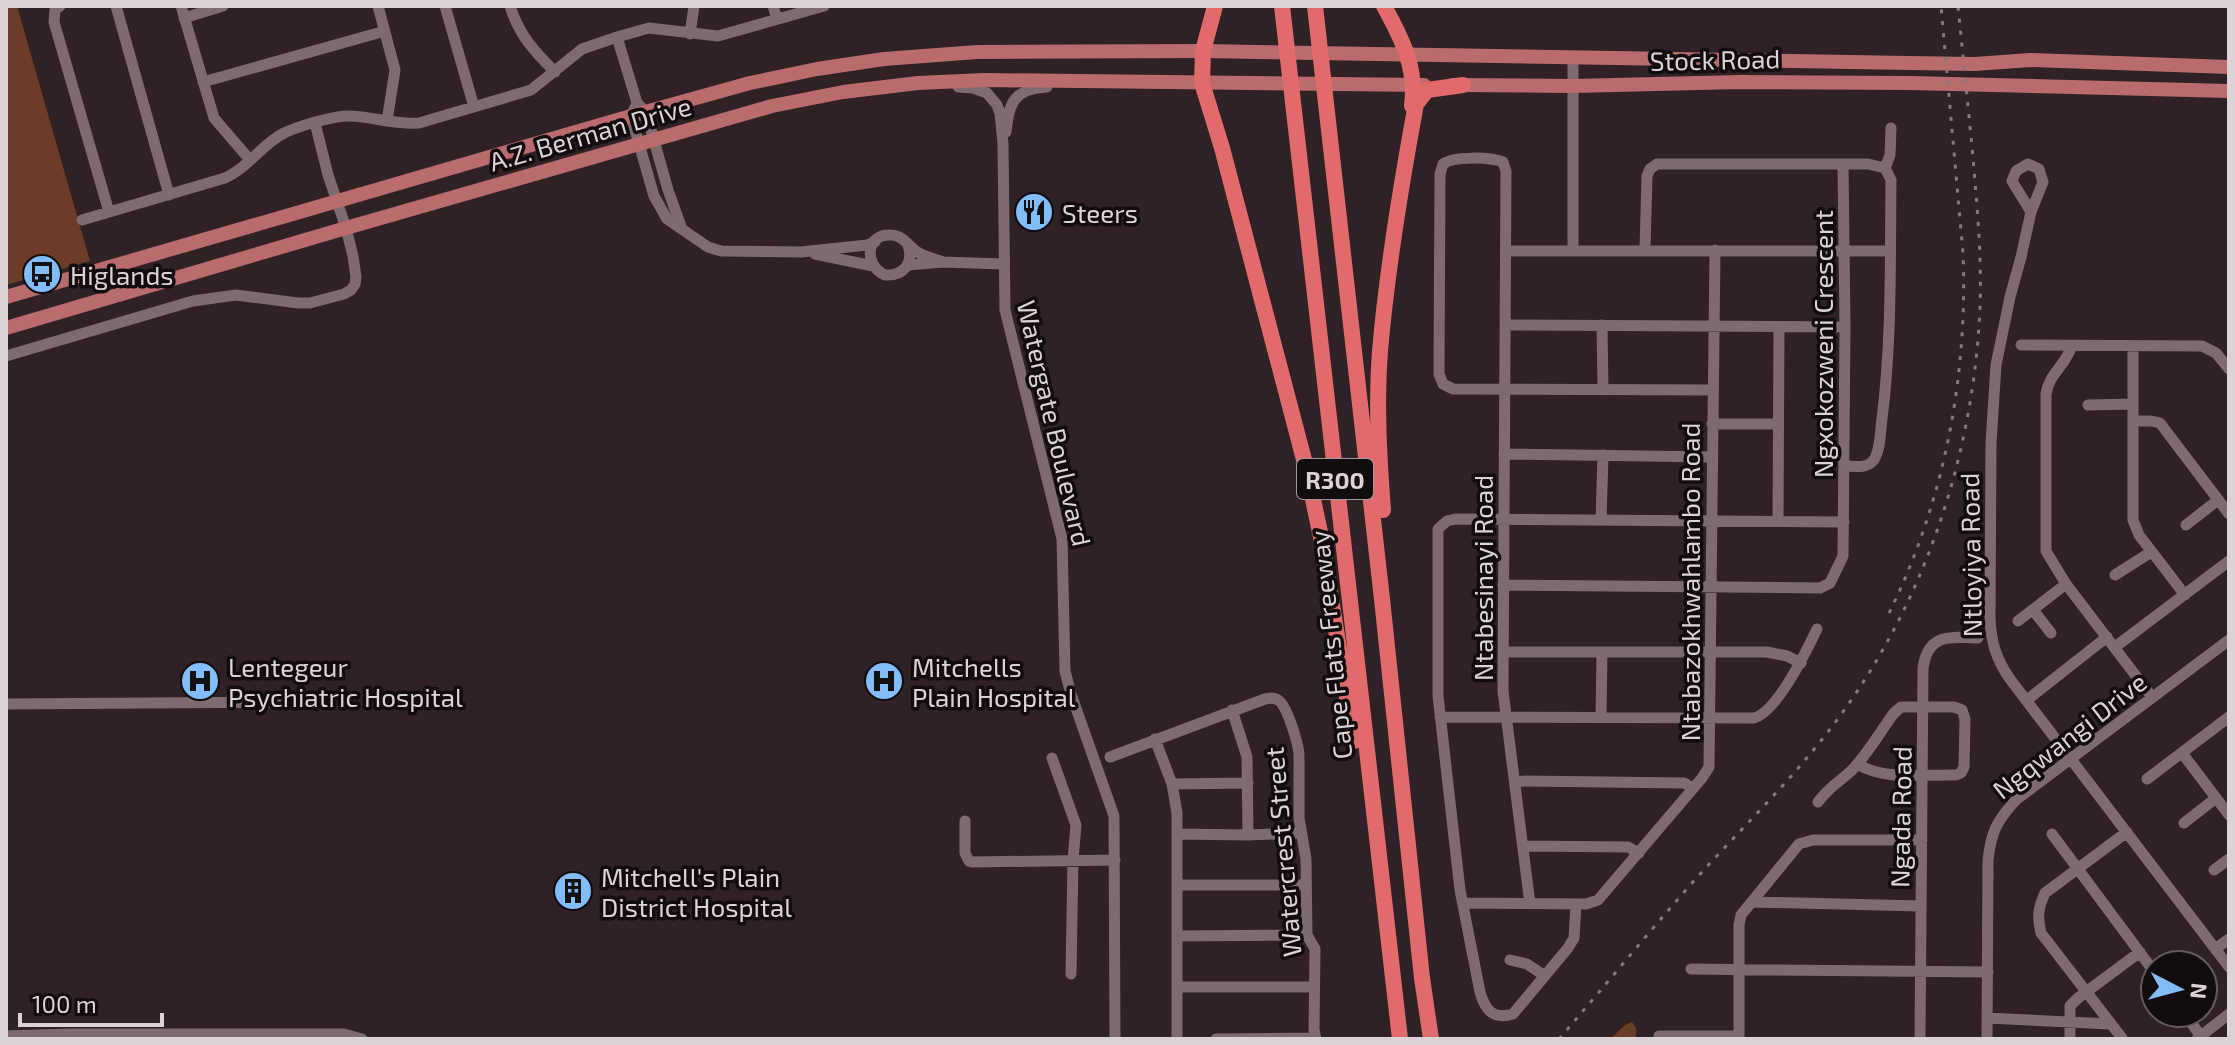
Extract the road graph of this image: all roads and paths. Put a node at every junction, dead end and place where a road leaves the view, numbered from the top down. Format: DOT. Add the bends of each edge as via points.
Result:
graph roads {
  1 [pos="60,6"];
  2 [pos="116,6"];
  3 [pos="223,6"];
  4 [pos="378,6"];
  5 [pos="445,6"];
  6 [pos="510,6"];
  7 [pos="694,6"];
  8 [pos="773,6"];
  9 [pos="824,6"];
  10 [pos="1215,6"];
  11 [pos="1282,6"];
  12 [pos="1315,6"];
  13 [pos="1384,6"];
  14 [pos="183,12"];
  15 [pos="777,19"];
  16 [pos="385,31"];
  17 [pos="690,34"];
  18 [pos="617,37"];
  19 [pos="1203,51"];
  20 [pos="1259,52"];
  21 [pos="1408,55"];
  22 [pos="1573,57"];
  23 [pos="2229,67"];
  24 [pos="555,72"];
  25 [pos="203,82"];
  26 [pos="1107,82"];
  27 [pos="918,83"];
  28 [pos="1202,83"];
  29 [pos="1414,85"];
  30 [pos="1463,85"];
  31 [pos="1573,86"];
  32 [pos="2229,91"];
  33 [pos="474,107"];
  34 [pos="638,110"];
  35 [pos="387,121"];
  36 [pos="315,123"];
  37 [pos="1891,128"];
  38 [pos="646,142"];
  39 [pos="1003,144"];
  40 [pos="250,160"];
  41 [pos="1843,165"];
  42 [pos="1885,168"];
  43 [pos="169,195"];
  44 [pos="337,202"];
  45 [pos="109,212"];
  46 [pos="2031,212"];
  47 [pos="82,220"];
  48 [pos="346,228"];
  49 [pos="875,242"];
  50 [pos="908,245"];
  51 [pos="1573,250"];
  52 [pos="1645,250"];
  53 [pos="1715,250"];
  54 [pos="1507,251"];
  55 [pos="1845,251"];
  56 [pos="1890,251"];
  57 [pos="801,252"];
  58 [pos="943,262"];
  59 [pos="1003,264"];
  60 [pos="908,265"];
  61 [pos="873,266"];
  62 [pos="1390,269"];
  63 [pos="6,297"];
  64 [pos="1506,325"];
  65 [pos="1602,325"];
  66 [pos="1714,326"];
  67 [pos="1779,327"];
  68 [pos="1845,327"];
  69 [pos="6,328"];
  70 [pos="2021,345"];
  71 [pos="2072,345"];
  72 [pos="2133,346"];
  73 [pos="6,356"];
  74 [pos="2229,369"];
  75 [pos="1505,389"];
  76 [pos="1603,390"];
  77 [pos="1713,390"];
  78 [pos="2133,404"];
  79 [pos="2088,405"];
  80 [pos="2133,421"];
  81 [pos="1712,424"];
  82 [pos="1778,424"];
  83 [pos="1504,454"];
  84 [pos="1603,455"];
  85 [pos="1712,457"];
  86 [pos="1844,466"];
  87 [pos="2218,500"];
  88 [pos="2229,514"];
  89 [pos="1504,519"];
  90 [pos="1601,520"];
  91 [pos="1711,520"];
  92 [pos="1778,521"];
  93 [pos="1844,522"];
  94 [pos="2186,525"];
  95 [pos="2151,552"];
  96 [pos="2229,561"];
  97 [pos="2115,575"];
  98 [pos="2066,584"];
  99 [pos="1503,585"];
  100 [pos="1710,586"];
  101 [pos="2185,595"];
  102 [pos="1382,599"];
  103 [pos="2033,610"];
  104 [pos="2018,621"];
  105 [pos="1817,629"];
  106 [pos="2051,633"];
  107 [pos="1978,638"];
  108 [pos="2229,640"];
  109 [pos="2111,642"];
  110 [pos="1504,652"];
  111 [pos="1602,652"];
  112 [pos="1710,653"];
  113 [pos="1801,663"];
  114 [pos="2152,697"];
  115 [pos="2027,700"];
  116 [pos="310,702"];
  117 [pos="6,704"];
  118 [pos="1922,707"];
  119 [pos="1232,710"];
  120 [pos="1505,716"];
  121 [pos="1601,716"];
  122 [pos="1440,717"];
  123 [pos="2229,717"];
  124 [pos="1709,718"];
  125 [pos="1155,739"];
  126 [pos="2182,753"];
  127 [pos="1110,757"];
  128 [pos="1052,758"];
  129 [pos="2071,759"];
  130 [pos="1857,764"];
  131 [pos="1923,774"];
  132 [pos="2147,779"];
  133 [pos="1515,781"];
  134 [pos="1248,783"];
  135 [pos="1172,784"];
  136 [pos="1693,788"];
  137 [pos="2216,798"];
  138 [pos="1818,802"];
  139 [pos="2229,815"];
  140 [pos="965,821"];
  141 [pos="2184,823"];
  142 [pos="2127,832"];
  143 [pos="1301,833"];
  144 [pos="1178,834"];
  145 [pos="2052,834"];
  146 [pos="1248,835"];
  147 [pos="1922,840"];
  148 [pos="1523,846"];
  149 [pos="1377,848"];
  150 [pos="1639,853"];
  151 [pos="2229,859"];
  152 [pos="1073,860"];
  153 [pos="1115,860"];
  154 [pos="2078,868"];
  155 [pos="2214,870"];
  156 [pos="1177,885"];
  157 [pos="1306,885"];
  158 [pos="1752,902"];
  159 [pos="1463,903"];
  160 [pos="1530,904"];
  161 [pos="1576,904"];
  162 [pos="1921,906"];
  163 [pos="1307,935"];
  164 [pos="1177,936"];
  165 [pos="2229,939"];
  166 [pos="2215,949"];
  167 [pos="2139,951"];
  168 [pos="2139,953"];
  169 [pos="1510,960"];
  170 [pos="1691,969"];
  171 [pos="1739,970"];
  172 [pos="1919,972"];
  173 [pos="1988,972"];
  174 [pos="1071,974"];
  175 [pos="1545,976"];
  176 [pos="1177,987"];
  177 [pos="1314,987"];
  178 [pos="2085,992"];
  179 [pos="2229,1014"];
  180 [pos="1987,1018"];
  181 [pos="2070,1022"];
  182 [pos="2110,1024"];
  183 [pos="6,1036"];
  184 [pos="1659,1036"];
  185 [pos="70,1037"];
  186 [pos="1316,1038"];
  187 [pos="1680,1038"];
  188 [pos="1739,1038"];
  189 [pos="2122,1038"];
  190 [pos="2200,1038"];
  191 [pos="362,1039"];
  192 [pos="1115,1039"];
  193 [pos="1177,1039"];
  194 [pos="1220,1039"];
  195 [pos="1276,1039"];
  196 [pos="1400,1039"];
  197 [pos="1431,1039"];
  198 [pos="1920,1039"];
  199 [pos="1987,1039"];
  200 [pos="2070,1039"];
  1 -- 45 [label="street" via="54,22"];
  2 -- 43 [label="street"];
  3 -- 14 [label="street"];
  4 -- 16 [label="street"];
  5 -- 33 [label="street"];
  6 -- 24 [label="street" via="517,29"];
  7 -- 17 [label="street"];
  8 -- 15 [label="street"];
  9 -- 15 [label="street"];
  10 -- 19 [label="highway"];
  11 -- 149 [label="highway, Cape Flats Freeway / R300"];
  12 -- 102 [label="highway, R300"];
  13 -- 21 [label="highway"];
  14 -- 25 [label="street"];
  15 -- 17 [label="street" via="718,36"];
  16 -- 25 [label="street"];
  16 -- 35 [label="street" via="395,70"];
  17 -- 18 [label="street" via="649,28"];
  18 -- 24 [label="street" via="587,46"];
  18 -- 34 [label="street"];
  19 -- 20 [label="main road, Stock Road"];
  19 -- 28 [label="highway"];
  19 -- 34 [label="main road, A.Z. Berman Drive" via="977,52 884,59"];
  20 -- 21 [label="main road, Stock Road"];
  20 -- 29 [label="main road" via="1399,66"];
  21 -- 22 [label="main road, Stock Road"];
  21 -- 29 [label="highway"];
  22 -- 23 [label="main road, Stock Road"];
  22 -- 31 [label="street"];
  24 -- 33 [label="street" via="531,90"];
  25 -- 40 [label="street" via="214,118"];
  26 -- 27 [label="main road, A.Z. Berman Drive"];
  26 -- 28 [label="main road, A.Z. Berman Drive"];
  26 -- 39 [label="street, Watergate Boulevard" via="1024,91 1010,108"];
  27 -- 38 [label="main road, A.Z. Berman Drive" via="772,106"];
  27 -- 39 [label="street, Watergate Boulevard" via="987,93 997,105"];
  28 -- 29 [label="main road, Stock Road"];
  28 -- 149 [label="highway" via="1307,471 1363,798"];
  29 -- 30 [label="main road, Stock Road"];
  29 -- 62 [label="highway"];
  30 -- 31 [label="main road, Stock Road"];
  30 -- 62 [label="highway" via="1427,90 1416,104"];
  31 -- 32 [label="main road, Stock Road" via="1976,83"];
  31 -- 51 [label="street"];
  33 -- 35 [label="street" via="419,123"];
  34 -- 38 [label="street"];
  34 -- 44 [label="main road, A.Z. Berman Drive"];
  35 -- 36 [label="street" via="344,116"];
  36 -- 40 [label="street" via="281,135"];
  36 -- 44 [label="street"];
  37 -- 42 [label="street"];
  38 -- 48 [label="main road, A.Z. Berman Drive"];
  38 -- 57 [label="street" via="682,229 721,251"];
  39 -- 59 [label="street, Watergate Boulevard"];
  40 -- 43 [label="street" via="225,178"];
  41 -- 42 [label="street"];
  41 -- 52 [label="street" via="1657,164 1647,176"];
  41 -- 55 [label="street, Ngxokozweni Crescent"];
  42 -- 56 [label="street" via="1891,180"];
  43 -- 45 [label="street"];
  44 -- 48 [label="street"];
  44 -- 63 [label="main road, A.Z. Berman Drive"];
  45 -- 47 [label="street"];
  46 -- 115 [label="street, Ntloyiya Road" via="1998,355 1991,443 1991,635 2002,667"];
  48 -- 69 [label="main road, A.Z. Berman Drive"];
  48 -- 73 [label="street" via="356,277 344,294 310,303 219,296"];
  49 -- 50 [label="street" via="892,235"];
  49 -- 57 [label="street"];
  49 -- 61 [label="street"];
  50 -- 58 [label="street"];
  50 -- 60 [label="street"];
  51 -- 52 [label="street"];
  51 -- 54 [label="street"];
  52 -- 53 [label="street"];
  53 -- 55 [label="street"];
  53 -- 66 [label="street, Ntabazokhwahlambo Road"];
  54 -- 64 [label="street, Ntabesinayi Road"];
  54 -- 75 [label="street, Ntabesinayi Road" via="1503,162 1448,160 1440,174 1440,380 1453,389"];
  55 -- 56 [label="street"];
  55 -- 68 [label="street, Ngxokozweni Crescent"];
  56 -- 86 [label="street" via="1889,357 1879,442 1872,463"];
  57 -- 61 [label="street"];
  58 -- 59 [label="street"];
  58 -- 60 [label="street"];
  59 -- 153 [label="street, Watergate Boulevard" via="1005,310 1062,539 1065,671 1114,816"];
  60 -- 61 [label="street" via="892,275"];
  62 -- 102 [label="highway" via="1379,381 1386,568"];
  64 -- 65 [label="street"];
  64 -- 75 [label="street, Ntabesinayi Road"];
  65 -- 66 [label="street"];
  65 -- 76 [label="street"];
  66 -- 67 [label="street"];
  66 -- 77 [label="street, Ntabazokhwahlambo Road"];
  67 -- 68 [label="street"];
  67 -- 82 [label="street"];
  68 -- 86 [label="street, Ngxokozweni Crescent"];
  70 -- 71 [label="street"];
  71 -- 72 [label="street"];
  71 -- 98 [label="street" via="2046,394 2046,551"];
  72 -- 74 [label="street" via="2208,348"];
  72 -- 78 [label="street"];
  75 -- 76 [label="street"];
  75 -- 83 [label="street, Ntabesinayi Road"];
  76 -- 77 [label="street"];
  77 -- 81 [label="street, Ntabazokhwahlambo Road"];
  78 -- 79 [label="street"];
  78 -- 80 [label="street"];
  80 -- 87 [label="street" via="2160,423"];
  80 -- 95 [label="street" via="2133,520"];
  81 -- 82 [label="street"];
  81 -- 85 [label="street, Ntabazokhwahlambo Road"];
  82 -- 92 [label="street"];
  83 -- 84 [label="street"];
  83 -- 89 [label="street, Ntabesinayi Road"];
  84 -- 85 [label="street"];
  84 -- 90 [label="street"];
  85 -- 91 [label="street, Ntabazokhwahlambo Road"];
  86 -- 93 [label="street, Ngxokozweni Crescent"];
  87 -- 88 [label="street"];
  87 -- 94 [label="street"];
  89 -- 90 [label="street"];
  89 -- 99 [label="street, Ntabesinayi Road"];
  89 -- 122 [label="street" via="1455,519 1438,529"];
  90 -- 91 [label="street"];
  91 -- 92 [label="street"];
  91 -- 100 [label="street, Ntabazokhwahlambo Road"];
  92 -- 93 [label="street"];
  93 -- 100 [label="street, Ngxokozweni Crescent" via="1843,556 1826,586"];
  95 -- 97 [label="street"];
  95 -- 101 [label="street"];
  96 -- 101 [label="street"];
  98 -- 103 [label="street"];
  98 -- 109 [label="street"];
  99 -- 100 [label="street"];
  99 -- 110 [label="street, Ntabesinayi Road"];
  100 -- 112 [label="street, Ntabazokhwahlambo Road"];
  101 -- 109 [label="street"];
  102 -- 197 [label="highway, R300"];
  103 -- 104 [label="street"];
  103 -- 106 [label="street"];
  105 -- 113 [label="street"];
  107 -- 118 [label="street, Ngada Road" via="1949,637 1932,646 1924,660"];
  108 -- 114 [label="street, Ngqwangi Drive"];
  109 -- 114 [label="street"];
  109 -- 115 [label="street"];
  110 -- 111 [label="street"];
  110 -- 120 [label="street, Ntabesinayi Road"];
  111 -- 112 [label="street"];
  111 -- 121 [label="street"];
  112 -- 113 [label="street" via="1779,654"];
  112 -- 124 [label="street, Ntabazokhwahlambo Road"];
  113 -- 124 [label="street" via="1761,716"];
  114 -- 129 [label="street, Ngqwangi Drive"];
  115 -- 129 [label="street, Ntloyiya Road"];
  116 -- 117 [label="street"];
  118 -- 130 [label="street" via="1896,710"];
  118 -- 131 [label="street, Ngada Road"];
  118 -- 131 [label="street" via="1954,707 1965,719 1961,773"];
  119 -- 125 [label="street, Watercrest Street"];
  119 -- 134 [label="street" via="1247,757"];
  119 -- 143 [label="street, Watercrest Street" via="1270,698 1283,706 1298,743"];
  120 -- 121 [label="street"];
  120 -- 122 [label="street"];
  120 -- 133 [label="street, Ntabesinayi Road"];
  121 -- 124 [label="street"];
  122 -- 159 [label="street"];
  123 -- 126 [label="street"];
  124 -- 136 [label="street, Ntabazokhwahlambo Road" via="1709,767"];
  125 -- 127 [label="street, Watercrest Street"];
  125 -- 135 [label="street"];
  126 -- 132 [label="street"];
  126 -- 137 [label="street"];
  128 -- 152 [label="street" via="1075,817"];
  129 -- 142 [label="street, Ntloyiya Road"];
  129 -- 173 [label="street, Ngqwangi Drive" via="2017,799 1993,832"];
  130 -- 131 [label="street" via="1876,773"];
  130 -- 138 [label="street"];
  131 -- 147 [label="street, Ngada Road"];
  133 -- 136 [label="street" via="1684,783"];
  133 -- 148 [label="street, Ntabesinayi Road"];
  134 -- 135 [label="street"];
  134 -- 146 [label="street"];
  135 -- 144 [label="street"];
  136 -- 150 [label="street, Ntabazokhwahlambo Road"];
  137 -- 139 [label="street"];
  137 -- 141 [label="street"];
  140 -- 152 [label="street" via="969,861"];
  142 -- 154 [label="street"];
  142 -- 166 [label="street, Ntloyiya Road"];
  143 -- 146 [label="street"];
  143 -- 157 [label="street, Watercrest Street"];
  144 -- 146 [label="street"];
  144 -- 156 [label="street"];
  145 -- 154 [label="street"];
  147 -- 158 [label="street" via="1805,841"];
  147 -- 162 [label="street, Ngada Road"];
  148 -- 150 [label="street" via="1628,847"];
  148 -- 160 [label="street, Ntabesinayi Road"];
  149 -- 196 [label="highway, Cape Flats Freeway / R300"];
  150 -- 161 [label="street, Ntabazokhwahlambo Road" via="1601,898"];
  151 -- 155 [label="street"];
  152 -- 153 [label="street"];
  152 -- 174 [label="street"];
  153 -- 192 [label="street, Watergate Boulevard"];
  154 -- 167 [label="street"];
  154 -- 178 [label="street" via="2045,893 2038,919 2041,933"];
  156 -- 157 [label="street"];
  156 -- 164 [label="street"];
  157 -- 163 [label="street, Watercrest Street"];
  158 -- 162 [label="street"];
  158 -- 171 [label="street" via="1740,920"];
  159 -- 160 [label="street, Ntabazokhwahlambo Road"];
  159 -- 175 [label="street" via="1480,992 1489,1012 1513,1014"];
  160 -- 161 [label="street, Ntabazokhwahlambo Road"];
  161 -- 175 [label="street" via="1574,938"];
  162 -- 172 [label="street, Ngada Road"];
  163 -- 164 [label="street"];
  163 -- 177 [label="street, Watercrest Street" via="1315,949"];
  164 -- 176 [label="street"];
  165 -- 166 [label="street"];
  168 -- 178 [label="street"];
  169 -- 175 [label="street"];
  170 -- 171 [label="street"];
  171 -- 172 [label="street"];
  171 -- 188 [label="street"];
  172 -- 173 [label="street"];
  172 -- 198 [label="street, Ngada Road"];
  173 -- 180 [label="street, Ngqwangi Drive"];
  176 -- 177 [label="street"];
  176 -- 193 [label="street"];
  177 -- 186 [label="street, Watercrest Street"];
  178 -- 181 [label="street" via="2070,1006"];
  178 -- 182 [label="street"];
  179 -- 190 [label="street"];
  180 -- 181 [label="street"];
  180 -- 199 [label="street, Ngqwangi Drive"];
  181 -- 182 [label="street"];
  181 -- 200 [label="street"];
  182 -- 189 [label="street"];
  183 -- 185 [label="street"];
  184 -- 187 [label="street"];
  185 -- 191 [label="street" via="344,1034"];
  186 -- 195 [label="street"];
  187 -- 188 [label="street"];
  194 -- 195 [label="street"];
}
